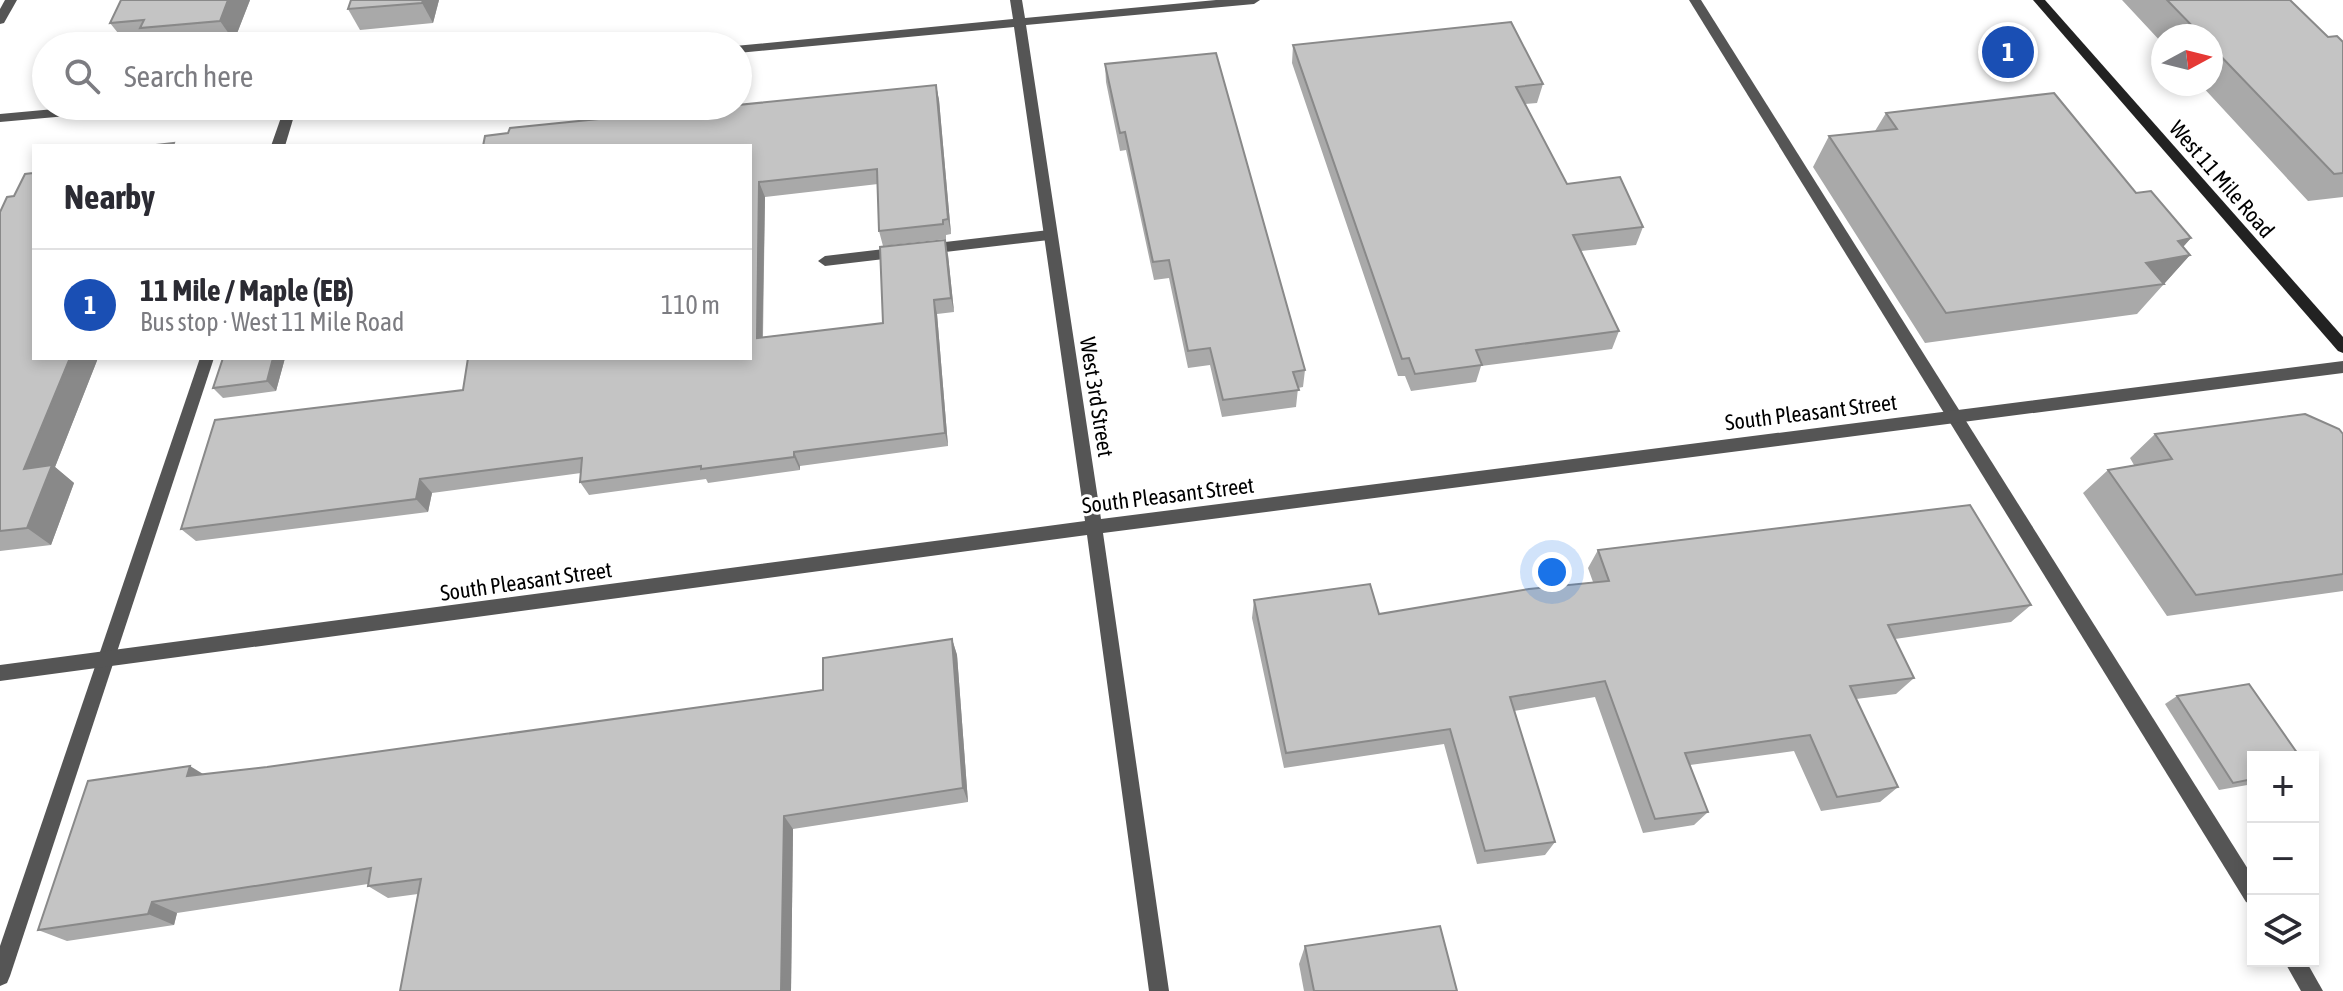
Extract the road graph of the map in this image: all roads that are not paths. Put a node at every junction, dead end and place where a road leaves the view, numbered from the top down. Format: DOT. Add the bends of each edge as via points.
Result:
graph roads {
  1 [pos="11,0"];
  2 [pos="1016,0"];
  3 [pos="1254,0"];
  4 [pos="1695,0"];
  5 [pos="2039,0"];
  6 [pos="0,20"];
  7 [pos="1019,22"];
  8 [pos="752,48"];
  9 [pos="32,115"];
  10 [pos="0,118"];
  11 [pos="286,120"];
  12 [pos="279,144"];
  13 [pos="1049,235"];
  14 [pos="825,261"];
  15 [pos="2343,347"];
  16 [pos="206,360"];
  17 [pos="2343,367"];
  18 [pos="1955,416"];
  19 [pos="1094,527"];
  20 [pos="105,660"];
  21 [pos="0,673"];
  22 [pos="2247,885"];
  23 [pos="2298,967"];
  24 [pos="0,976"];
  25 [pos="1159,991"];
  26 [pos="2313,991"];
  1 -- 6 [label="street"];
  2 -- 7 [label="street, West 3rd Street"];
  3 -- 7 [label="street"];
  4 -- 18 [label="street"];
  5 -- 15 [label="main road, West 11 Mile Road"];
  7 -- 8 [label="street"];
  7 -- 13 [label="street, West 3rd Street"];
  9 -- 10 [label="street"];
  11 -- 12 [label="street"];
  13 -- 14 [label="street"];
  13 -- 19 [label="street, West 3rd Street"];
  16 -- 20 [label="street"];
  17 -- 18 [label="street, South Pleasant Street"];
  18 -- 19 [label="street, South Pleasant Street"];
  18 -- 22 [label="street"];
  19 -- 20 [label="street, South Pleasant Street"];
  19 -- 25 [label="street, West 3rd Street"];
  20 -- 21 [label="street, South Pleasant Street"];
  20 -- 24 [label="street"];
  23 -- 26 [label="street"];
}
